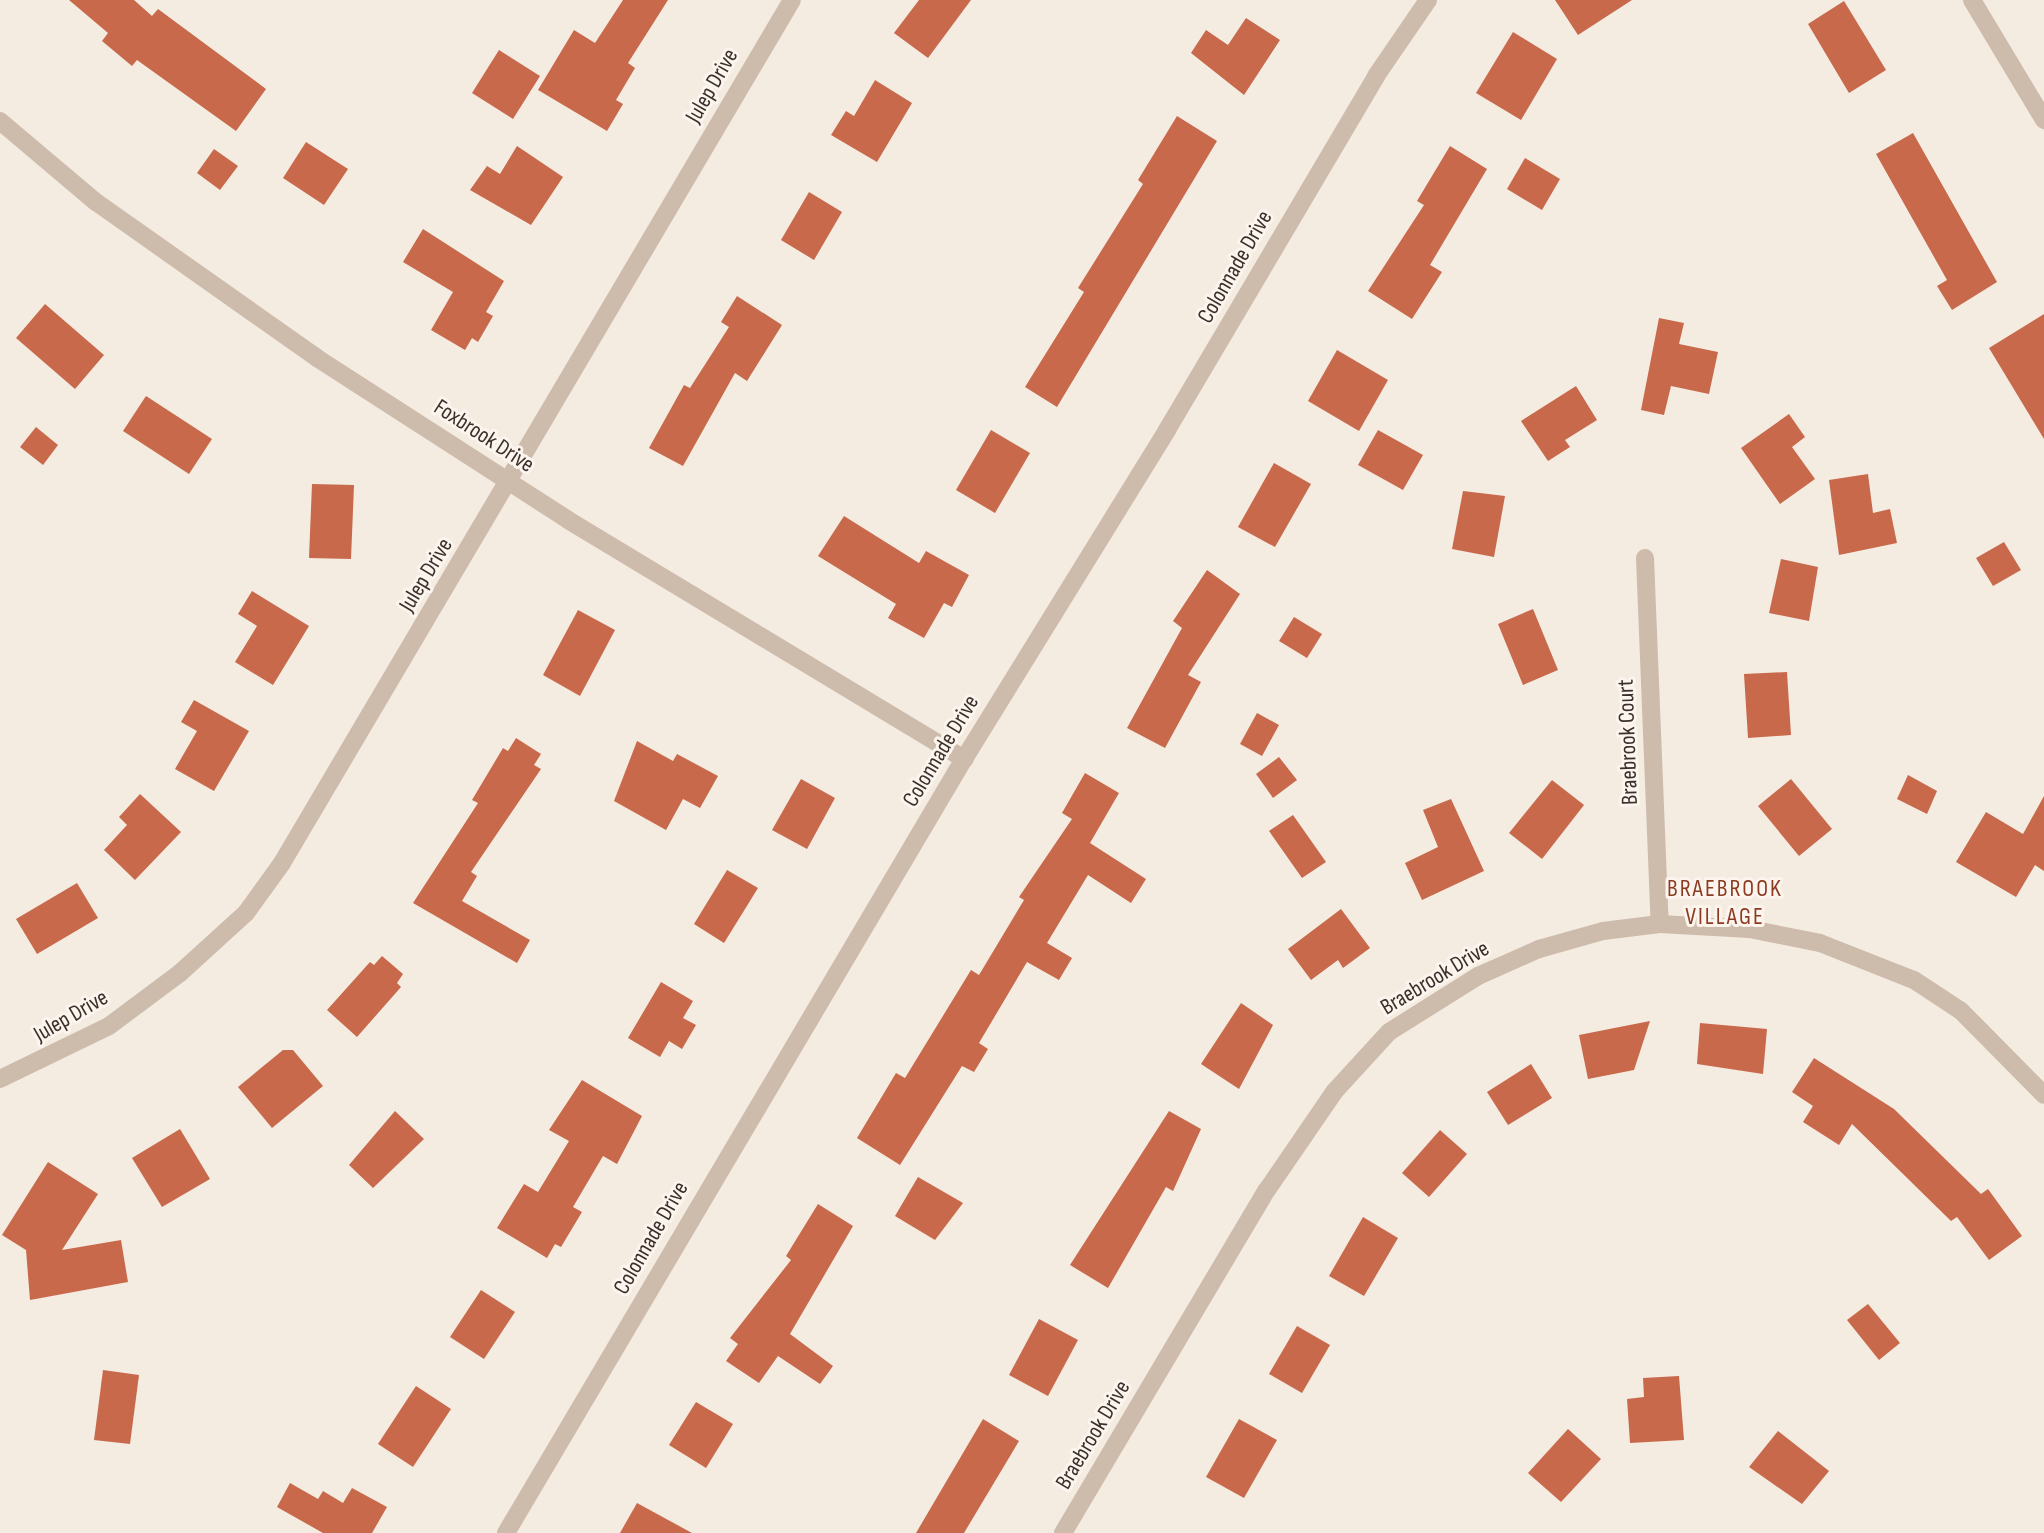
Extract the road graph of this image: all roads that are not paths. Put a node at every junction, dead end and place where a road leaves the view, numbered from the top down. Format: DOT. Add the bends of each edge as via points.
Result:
graph roads {
  1 [pos="792,0"];
  2 [pos="1428,0"];
  3 [pos="1972,0"];
  4 [pos="2044,120"];
  5 [pos="0,121"];
  6 [pos="509,482"];
  7 [pos="1645,558"];
  8 [pos="964,759"];
  9 [pos="1660,924"];
  10 [pos="0,1079"];
  11 [pos="2044,1095"];
  12 [pos="506,1533"];
  13 [pos="1063,1533"];
  1 -- 6 [label="street, Julep Drive"];
  2 -- 8 [label="street, Colonnade Drive" via="1376,76 1167,430"];
  3 -- 4 [label="street"];
  5 -- 6 [label="street, Foxbrook Drive" via="96,202 317,358"];
  6 -- 8 [label="street, Foxbrook Drive"];
  6 -- 10 [label="street, Julep Drive" via="282,863 246,913 180,973 109,1026"];
  7 -- 9 [label="street, Braebrook Court"];
  8 -- 12 [label="street, Colonnade Drive"];
  9 -- 11 [label="street, Braebrook Drive" via="1750,929 1863,957 1961,1011"];
  9 -- 13 [label="street, Braebrook Drive" via="1578,938 1478,976 1389,1032 1353,1068 1267,1191"];
}
